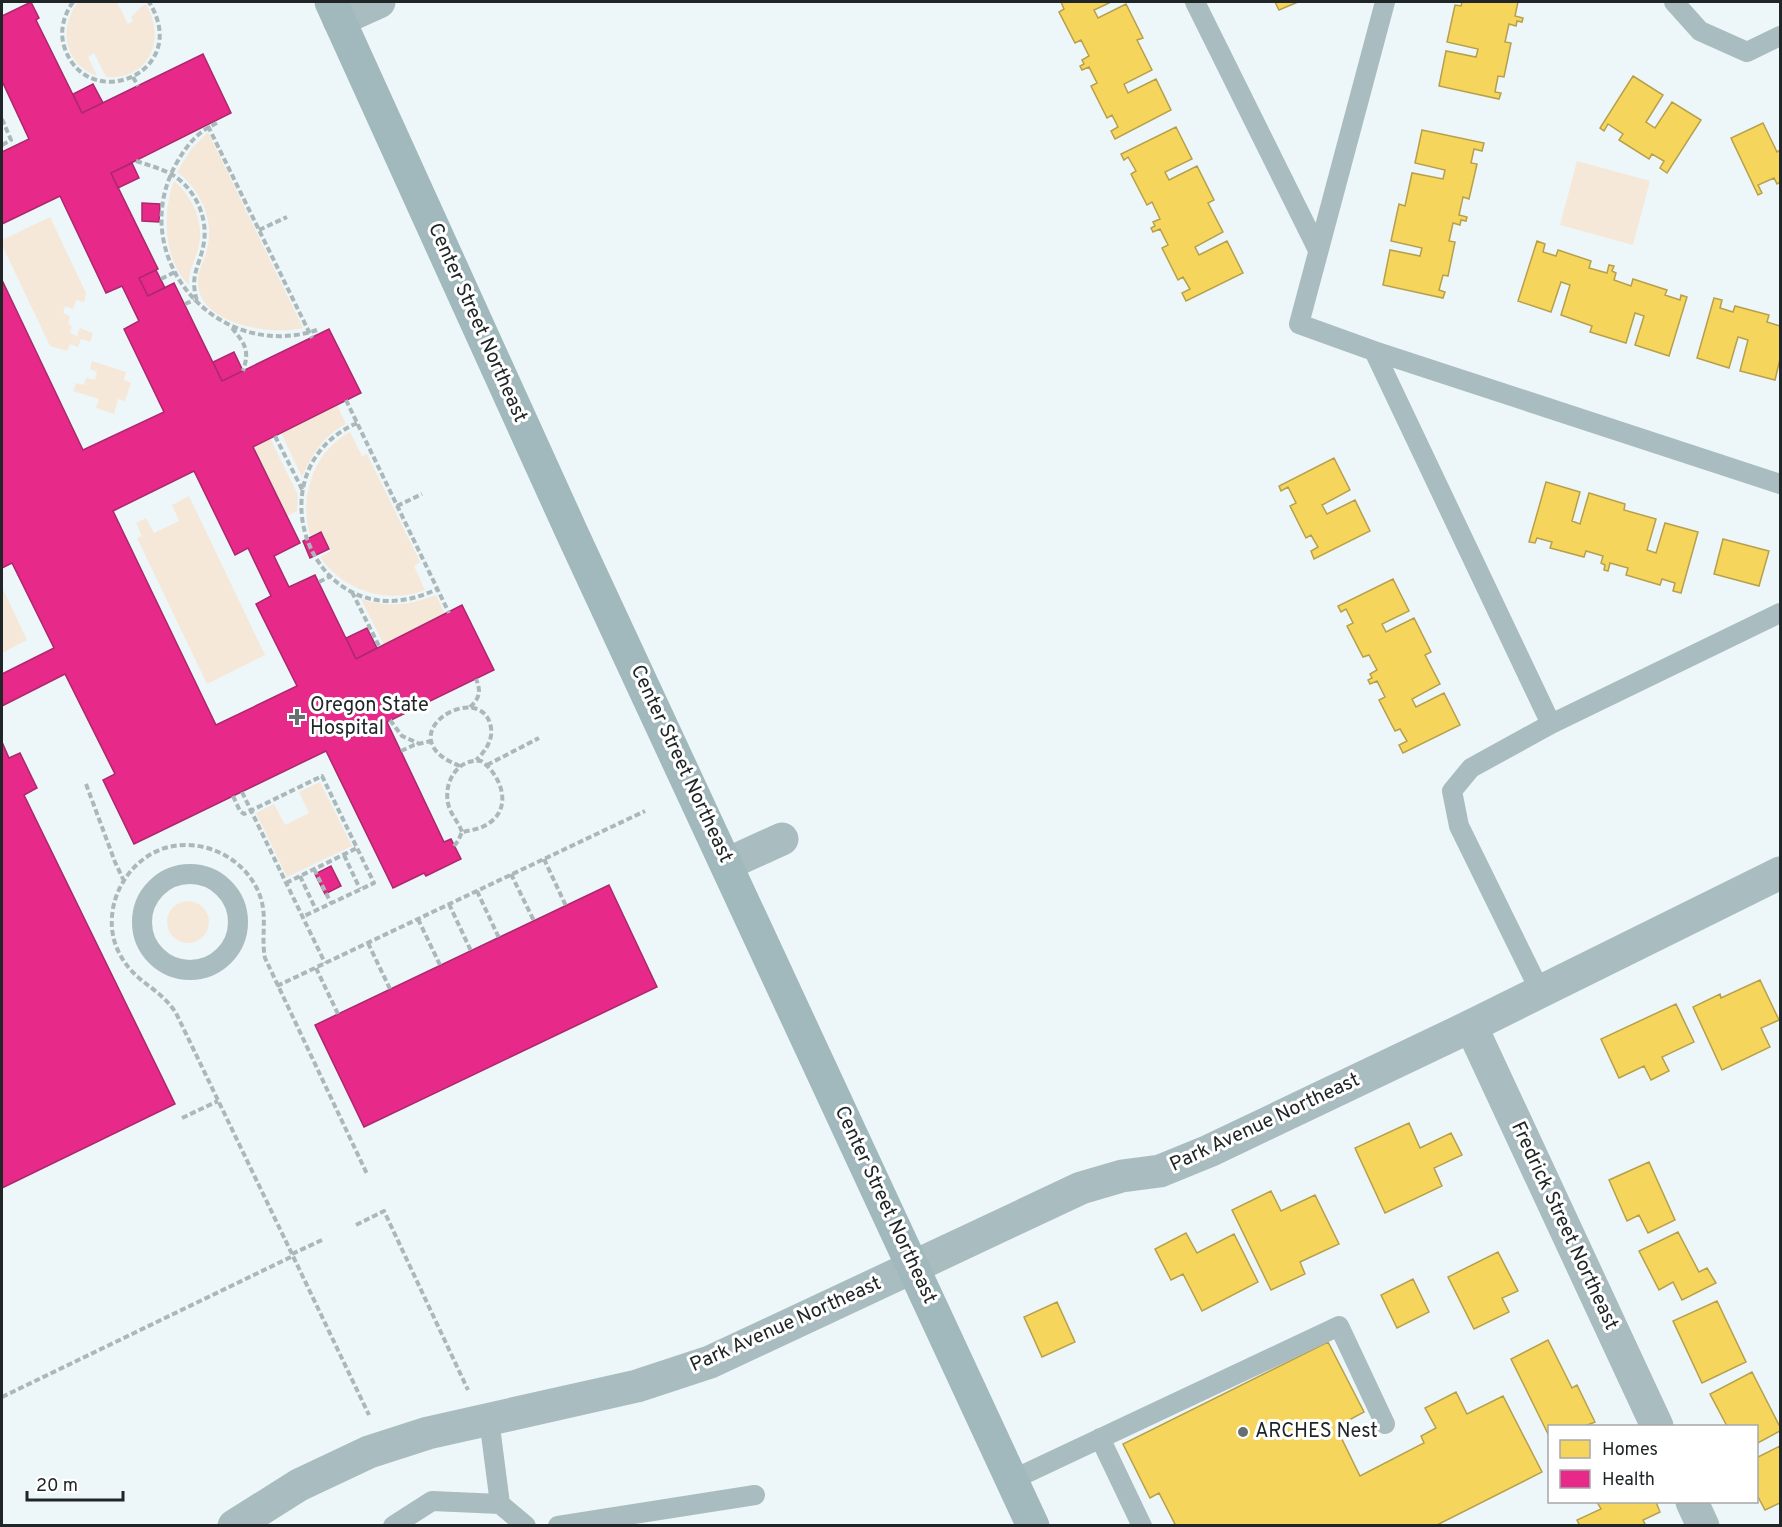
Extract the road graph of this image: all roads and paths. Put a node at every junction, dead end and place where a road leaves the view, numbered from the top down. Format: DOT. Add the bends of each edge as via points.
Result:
graph roads {
  1 [pos="73,2"];
  2 [pos="149,2"];
  3 [pos="379,2"];
  4 [pos="1195,2"];
  5 [pos="1385,2"];
  6 [pos="1674,2"];
  7 [pos="335,11"];
  8 [pos="1780,36"];
  9 [pos="133,77"];
  10 [pos="138,86"];
  11 [pos="2,119"];
  12 [pos="218,123"];
  13 [pos="208,126"];
  14 [pos="2,131"];
  15 [pos="9,134"];
  16 [pos="2,145"];
  17 [pos="136,161"];
  18 [pos="172,174"];
  19 [pos="287,217"];
  20 [pos="259,230"];
  21 [pos="1318,250"];
  22 [pos="175,273"];
  23 [pos="161,279"];
  24 [pos="196,301"];
  25 [pos="185,304"];
  26 [pos="231,327"];
  27 [pos="317,330"];
  28 [pos="309,332"];
  29 [pos="312,338"];
  30 [pos="1374,351"];
  31 [pos="243,371"];
  32 [pos="346,400"];
  33 [pos="357,423"];
  34 [pos="275,436"];
  35 [pos="1780,484"];
  36 [pos="303,492"];
  37 [pos="422,494"];
  38 [pos="397,506"];
  39 [pos="331,576"];
  40 [pos="319,582"];
  41 [pos="438,589"];
  42 [pos="352,591"];
  43 [pos="449,613"];
  44 [pos="1780,613"];
  45 [pos="380,648"];
  46 [pos="476,679"];
  47 [pos="469,708"];
  48 [pos="390,720"];
  49 [pos="1551,724"];
  50 [pos="539,738"];
  51 [pos="431,741"];
  52 [pos="418,743"];
  53 [pos="401,751"];
  54 [pos="475,760"];
  55 [pos="487,765"];
  56 [pos="460,766"];
  57 [pos="86,784"];
  58 [pos="242,792"];
  59 [pos="233,796"];
  60 [pos="251,811"];
  61 [pos="645,811"];
  62 [pos="462,832"];
  63 [pos="782,839"];
  64 [pos="454,846"];
  65 [pos="357,848"];
  66 [pos="344,855"];
  67 [pos="544,859"];
  68 [pos="727,864"];
  69 [pos="314,869"];
  70 [pos="1780,873"];
  71 [pos="511,874"];
  72 [pos="300,876"];
  73 [pos="124,881"];
  74 [pos="286,883"];
  75 [pos="360,889"];
  76 [pos="477,891"];
  77 [pos="331,903"];
  78 [pos="449,904"];
  79 [pos="566,906"];
  80 [pos="316,910"];
  81 [pos="302,917"];
  82 [pos="418,919"];
  83 [pos="534,921"];
  84 [pos="499,938"];
  85 [pos="368,943"];
  86 [pos="471,951"];
  87 [pos="155,956"];
  88 [pos="325,963"];
  89 [pos="440,965"];
  90 [pos="316,968"];
  91 [pos="277,986"];
  92 [pos="390,989"];
  93 [pos="1540,991"];
  94 [pos="338,1014"];
  95 [pos="1471,1026"];
  96 [pos="218,1101"];
  97 [pos="182,1118"];
  98 [pos="367,1174"];
  99 [pos="356,1225"];
  100 [pos="322,1240"];
  101 [pos="293,1255"];
  102 [pos="913,1267"];
  103 [pos="470,1393"];
  104 [pos="2,1397"];
  105 [pos="369,1415"];
  106 [pos="489,1419"];
  107 [pos="1385,1424"];
  108 [pos="1657,1425"];
  109 [pos="1100,1438"];
  110 [pos="1012,1480"];
  111 [pos="755,1495"];
  112 [pos="1692,1503"];
  113 [pos="500,1504"];
  114 [pos="234,1526"];
  115 [pos="393,1526"];
  116 [pos="526,1526"];
  117 [pos="558,1526"];
  118 [pos="1033,1526"];
  119 [pos="1142,1526"];
  120 [pos="1703,1526"];
  1 -- 9 [label="path" via="62,26 62,42 78,70 108,82"];
  2 -- 9 [label="path" via="158,15 159,47 151,62"];
  3 -- 7 [label="street"];
  4 -- 21 [label="lane"];
  5 -- 21 [label="lane"];
  6 -- 8 [label="lane" via="1700,31 1747,52"];
  7 -- 68 [label="main road, Center Street Northeast"];
  9 -- 10 [label="path"];
  11 -- 15 [label="path"];
  12 -- 13 [label="path"];
  13 -- 18 [label="path" via="195,136"];
  13 -- 20 [label="path"];
  14 -- 15 [label="path"];
  15 -- 16 [label="path" via="12,140"];
  17 -- 18 [label="path"];
  18 -- 22 [label="path" via="165,192 162,222 165,246"];
  18 -- 24 [label="path" via="193,195 202,213 205,240 194,281"];
  19 -- 20 [label="path"];
  20 -- 28 [label="path"];
  21 -- 30 [label="lane" via="1299,324"];
  22 -- 23 [label="path"];
  22 -- 24 [label="path"];
  24 -- 25 [label="path"];
  24 -- 26 [label="path"];
  26 -- 28 [label="path" via="265,336"];
  26 -- 31 [label="path" via="246,348"];
  27 -- 28 [label="path"];
  28 -- 29 [label="path"];
  30 -- 35 [label="lane"];
  30 -- 49 [label="lane"];
  32 -- 33 [label="path"];
  33 -- 36 [label="path" via="342,431 320,453"];
  33 -- 38 [label="path"];
  34 -- 36 [label="path"];
  36 -- 39 [label="path" via="304,534 317,561"];
  37 -- 38 [label="path"];
  38 -- 41 [label="path"];
  39 -- 40 [label="path"];
  39 -- 42 [label="path"];
  41 -- 42 [label="path" via="417,598 390,602"];
  41 -- 43 [label="path"];
  42 -- 45 [label="path"];
  44 -- 49 [label="lane"];
  46 -- 47 [label="path" via="480,693"];
  47 -- 51 [label="path" via="450,711 438,720"];
  47 -- 54 [label="path" via="481,710 492,730 486,748"];
  48 -- 52 [label="path" via="402,736"];
  49 -- 93 [label="lane" via="1471,768 1452,791 1459,826"];
  50 -- 55 [label="path"];
  51 -- 52 [label="path"];
  51 -- 56 [label="path" via="437,752"];
  52 -- 53 [label="path"];
  54 -- 55 [label="path"];
  54 -- 56 [label="path"];
  55 -- 62 [label="path" via="501,789 500,810 488,824"];
  56 -- 62 [label="path" via="448,784 447,798"];
  57 -- 73 [label="path"];
  58 -- 60 [label="path"];
  59 -- 60 [label="path" via="243,813"];
  60 -- 65 [label="path" via="322,776"];
  60 -- 74 [label="path"];
  61 -- 67 [label="path"];
  62 -- 64 [label="path"];
  63 -- 68 [label="street"];
  65 -- 66 [label="path"];
  65 -- 75 [label="path" via="374,883"];
  66 -- 69 [label="path"];
  66 -- 75 [label="path"];
  67 -- 71 [label="path"];
  67 -- 79 [label="path"];
  68 -- 102 [label="main road, Center Street Northeast"];
  69 -- 72 [label="path"];
  69 -- 77 [label="path"];
  70 -- 93 [label="street, Park Avenue Northeast"];
  71 -- 76 [label="path"];
  71 -- 83 [label="path"];
  72 -- 74 [label="path"];
  72 -- 80 [label="path"];
  73 -- 91 [label="path" via="139,862 175,846 199,847 229,857 249,876 261,898 262,942"];
  73 -- 96 [label="path" via="113,909 116,944 130,971 171,1005"];
  74 -- 81 [label="path"];
  75 -- 77 [label="path"];
  76 -- 78 [label="path"];
  76 -- 84 [label="path"];
  77 -- 80 [label="path"];
  78 -- 82 [label="path"];
  78 -- 86 [label="path"];
  80 -- 81 [label="path"];
  81 -- 88 [label="path"];
  82 -- 85 [label="path"];
  82 -- 89 [label="path"];
  85 -- 88 [label="path"];
  85 -- 92 [label="path"];
  87 -- 87 [label="lane" via="168,965 191,970 211,965 226,954 238,924 229,894 218,883 188,874 172,877 158,886 142,912 146,943"];
  88 -- 90 [label="path"];
  90 -- 91 [label="path"];
  90 -- 94 [label="path"];
  91 -- 98 [label="path"];
  93 -- 95 [label="street, Park Avenue Northeast"];
  95 -- 102 [label="street, Park Avenue Northeast" via="1186,1161 1160,1171 1122,1176 1081,1188"];
  95 -- 108 [label="street, Fredrick Street Northeast"];
  96 -- 97 [label="path"];
  96 -- 101 [label="path"];
  99 -- 103 [label="path" via="383,1209"];
  100 -- 101 [label="path"];
  101 -- 104 [label="path"];
  101 -- 105 [label="path"];
  102 -- 106 [label="street, Park Avenue Northeast" via="710,1362 637,1386"];
  102 -- 110 [label="main road, Center Street Northeast"];
  106 -- 113 [label="lane"];
  106 -- 114 [label="street, Park Avenue Northeast" via="369,1452 299,1485"];
  107 -- 109 [label="lane" via="1339,1326"];
  109 -- 110 [label="lane"];
  109 -- 119 [label="lane"];
  110 -- 118 [label="main road, Center Street Northeast"];
  111 -- 117 [label="lane"];
  112 -- 120 [label="street"];
  113 -- 115 [label="lane" via="432,1502"];
  113 -- 116 [label="lane"];
}
